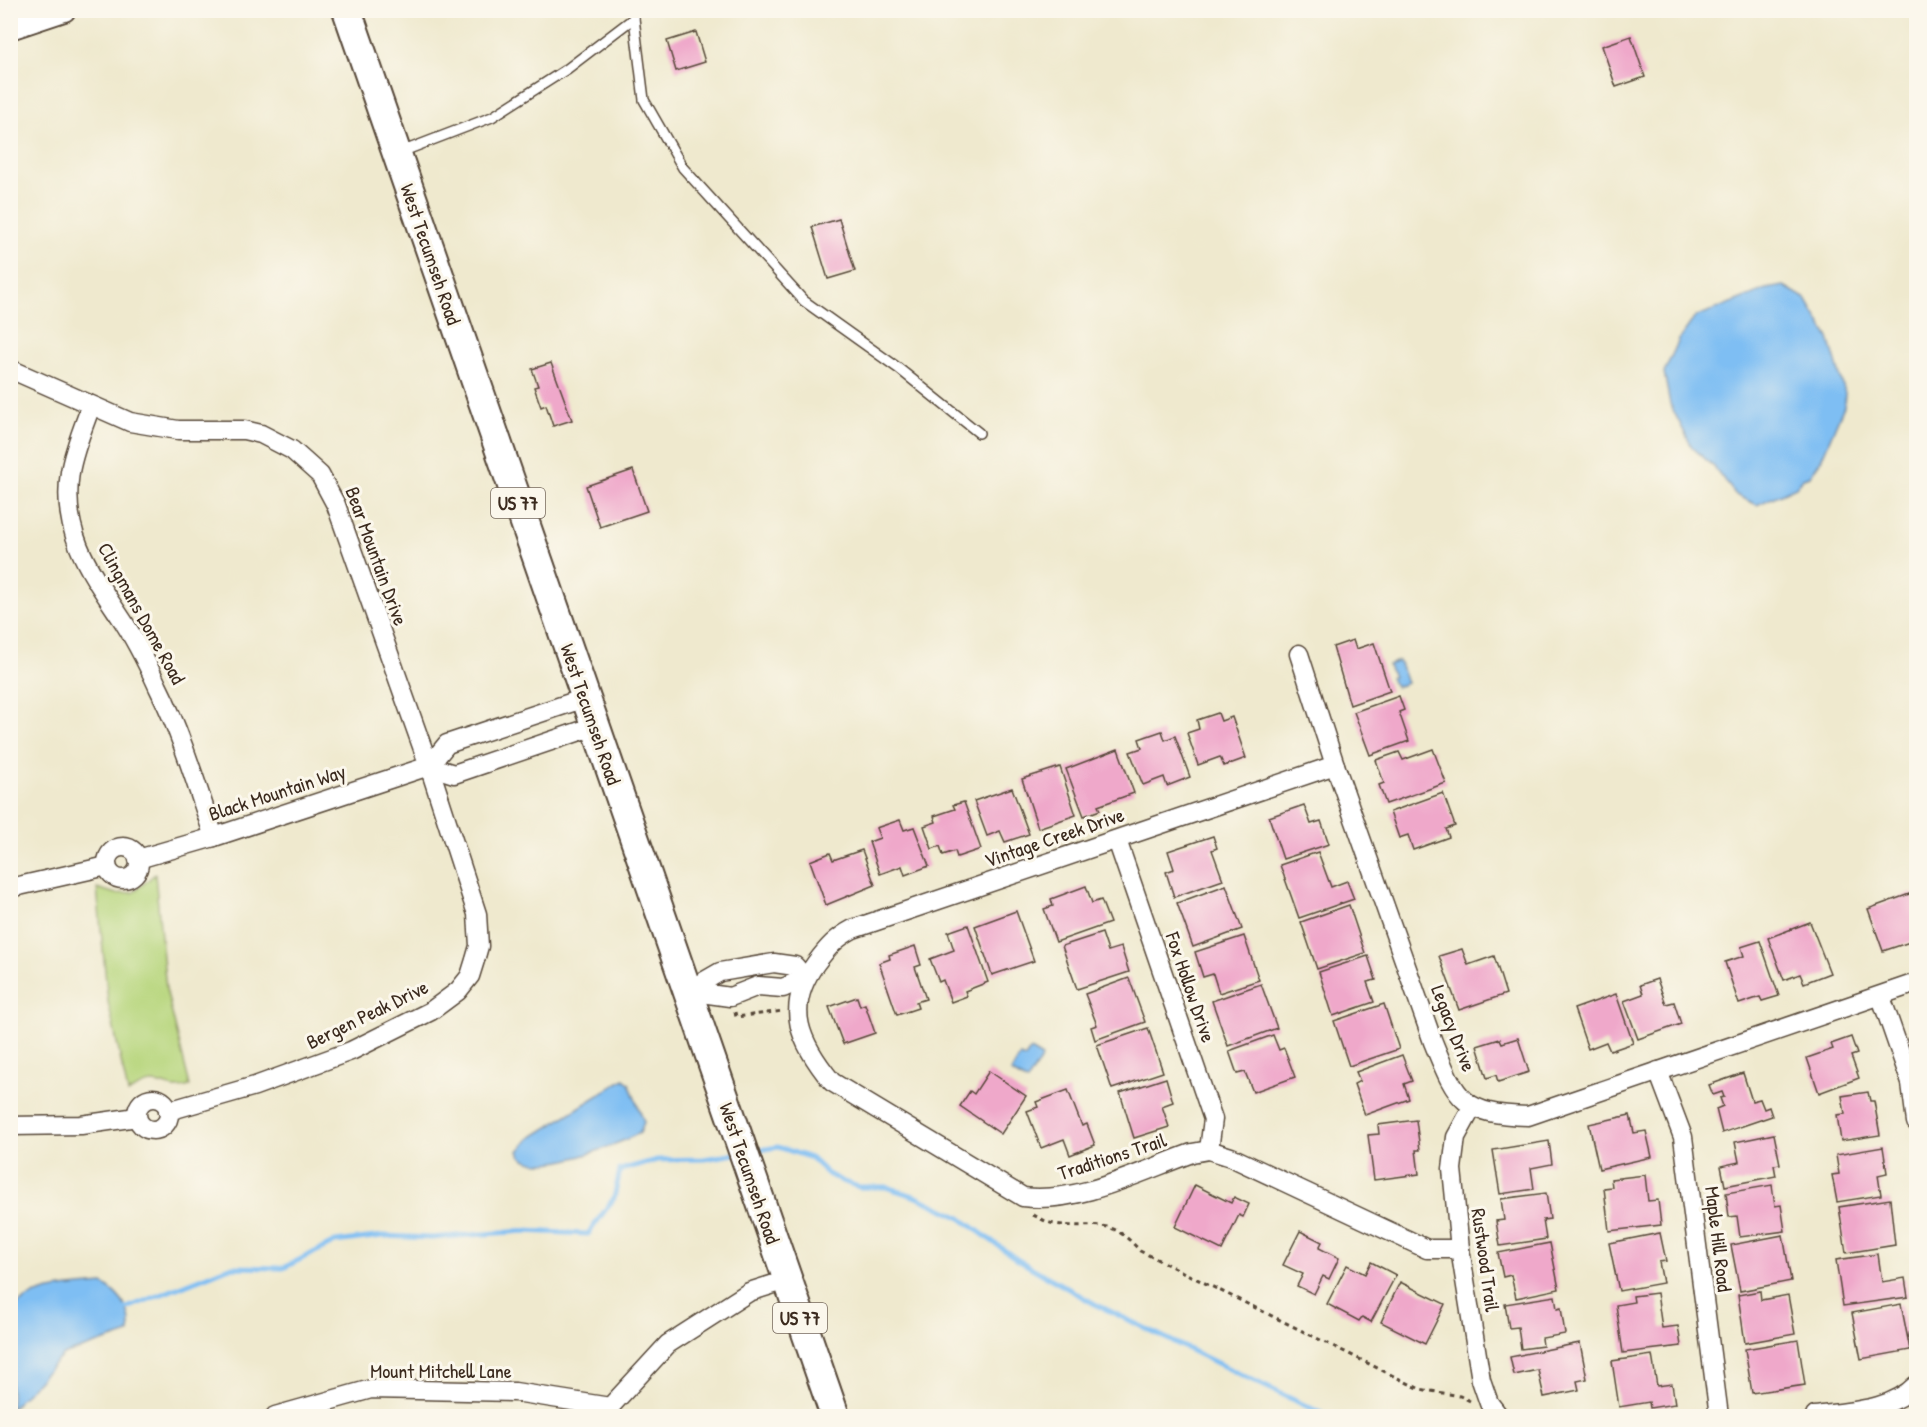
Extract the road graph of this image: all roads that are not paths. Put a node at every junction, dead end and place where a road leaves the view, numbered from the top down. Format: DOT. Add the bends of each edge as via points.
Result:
graph roads {
  1 [pos="64,10"];
  2 [pos="347,10"];
  3 [pos="634,14"];
  4 [pos="10,28"];
  5 [pos="396,154"];
  6 [pos="10,369"];
  7 [pos="91,406"];
  8 [pos="979,433"];
  9 [pos="1299,654"];
  10 [pos="585,698"];
  11 [pos="595,726"];
  12 [pos="1335,765"];
  13 [pos="429,766"];
  14 [pos="214,837"];
  15 [pos="1117,840"];
  16 [pos="10,888"];
  17 [pos="806,978"];
  18 [pos="1917,984"];
  19 [pos="687,991"];
  20 [pos="1881,997"];
  21 [pos="1658,1071"];
  22 [pos="1472,1108"];
  23 [pos="1917,1122"];
  24 [pos="10,1126"];
  25 [pos="1209,1150"];
  26 [pos="1460,1249"];
  27 [pos="787,1280"];
  28 [pos="1917,1385"];
  29 [pos="612,1412"];
  30 [pos="275,1416"];
  31 [pos="835,1416"];
  32 [pos="1499,1416"];
  33 [pos="1719,1416"];
  34 [pos="1815,1416"];
  1 -- 4 [label="street"];
  2 -- 5 [label="main road, West Tecumseh Road / US 77"];
  3 -- 5 [label="lane" via="567,69 492,117"];
  3 -- 8 [label="lane" via="644,100 683,168 804,301 898,368"];
  5 -- 10 [label="main road, West Tecumseh Road / US 77"];
  6 -- 7 [label="street, Bear Mountain Drive"];
  7 -- 13 [label="street, Bear Mountain Drive" via="130,422 178,430 244,430 261,434 292,450 320,475 336,505"];
  7 -- 14 [label="street, Clingmans Dome Road" via="70,473 69,502 75,533 95,582 159,688"];
  9 -- 12 [label="street, Legacy Drive"];
  10 -- 11 [label="main road, West Tecumseh Road / US 77"];
  10 -- 13 [label="street" via="447,744"];
  11 -- 13 [label="street" via="454,774"];
  11 -- 19 [label="main road, West Tecumseh Road / US 77"];
  12 -- 15 [label="street, Vintage Creek Drive"];
  12 -- 22 [label="street, Legacy Drive" via="1450,1085"];
  13 -- 14 [label="street, Black Mountain Way"];
  13 -- 24 [label="street, Bergen Peak Drive" via="477,914 479,946 470,976 458,991 431,1011 351,1051 255,1086 168,1111 159,1100 149,1099 139,1107 137,1117 81,1125"];
  14 -- 16 [label="street, Black Mountain Way" via="138,859 131,849 118,847 108,855 107,866"];
  15 -- 17 [label="street, Vintage Creek Drive" via="853,929 834,939"];
  15 -- 25 [label="street, Fox Hollow Drive" via="1213,1119"];
  17 -- 19 [label="street" via="783,988 758,986 730,997"];
  17 -- 19 [label="street" via="795,966 754,964 720,972"];
  17 -- 25 [label="street, Traditions Trail" via="798,1004 801,1034 811,1056 832,1082 1023,1197 1069,1197"];
  18 -- 20 [label="street"];
  19 -- 27 [label="main road, West Tecumseh Road / US 77"];
  20 -- 21 [label="street"];
  20 -- 23 [label="street" via="1911,1083"];
  21 -- 22 [label="street" via="1528,1116"];
  21 -- 33 [label="street, Maple Hill Road" via="1683,1137"];
  22 -- 26 [label="street, Rustwood Trail" via="1456,1137 1452,1169"];
  25 -- 26 [label="street" via="1427,1249"];
  26 -- 32 [label="street, Rustwood Trail" via="1481,1380 1489,1403"];
  27 -- 29 [label="street" via="749,1292 668,1344"];
  27 -- 31 [label="main road, West Tecumseh Road / US 77"];
  28 -- 34 [label="street" via="1906,1395 1880,1406"];
  29 -- 30 [label="street, Mount Mitchell Lane" via="515,1392 371,1389"];
}
